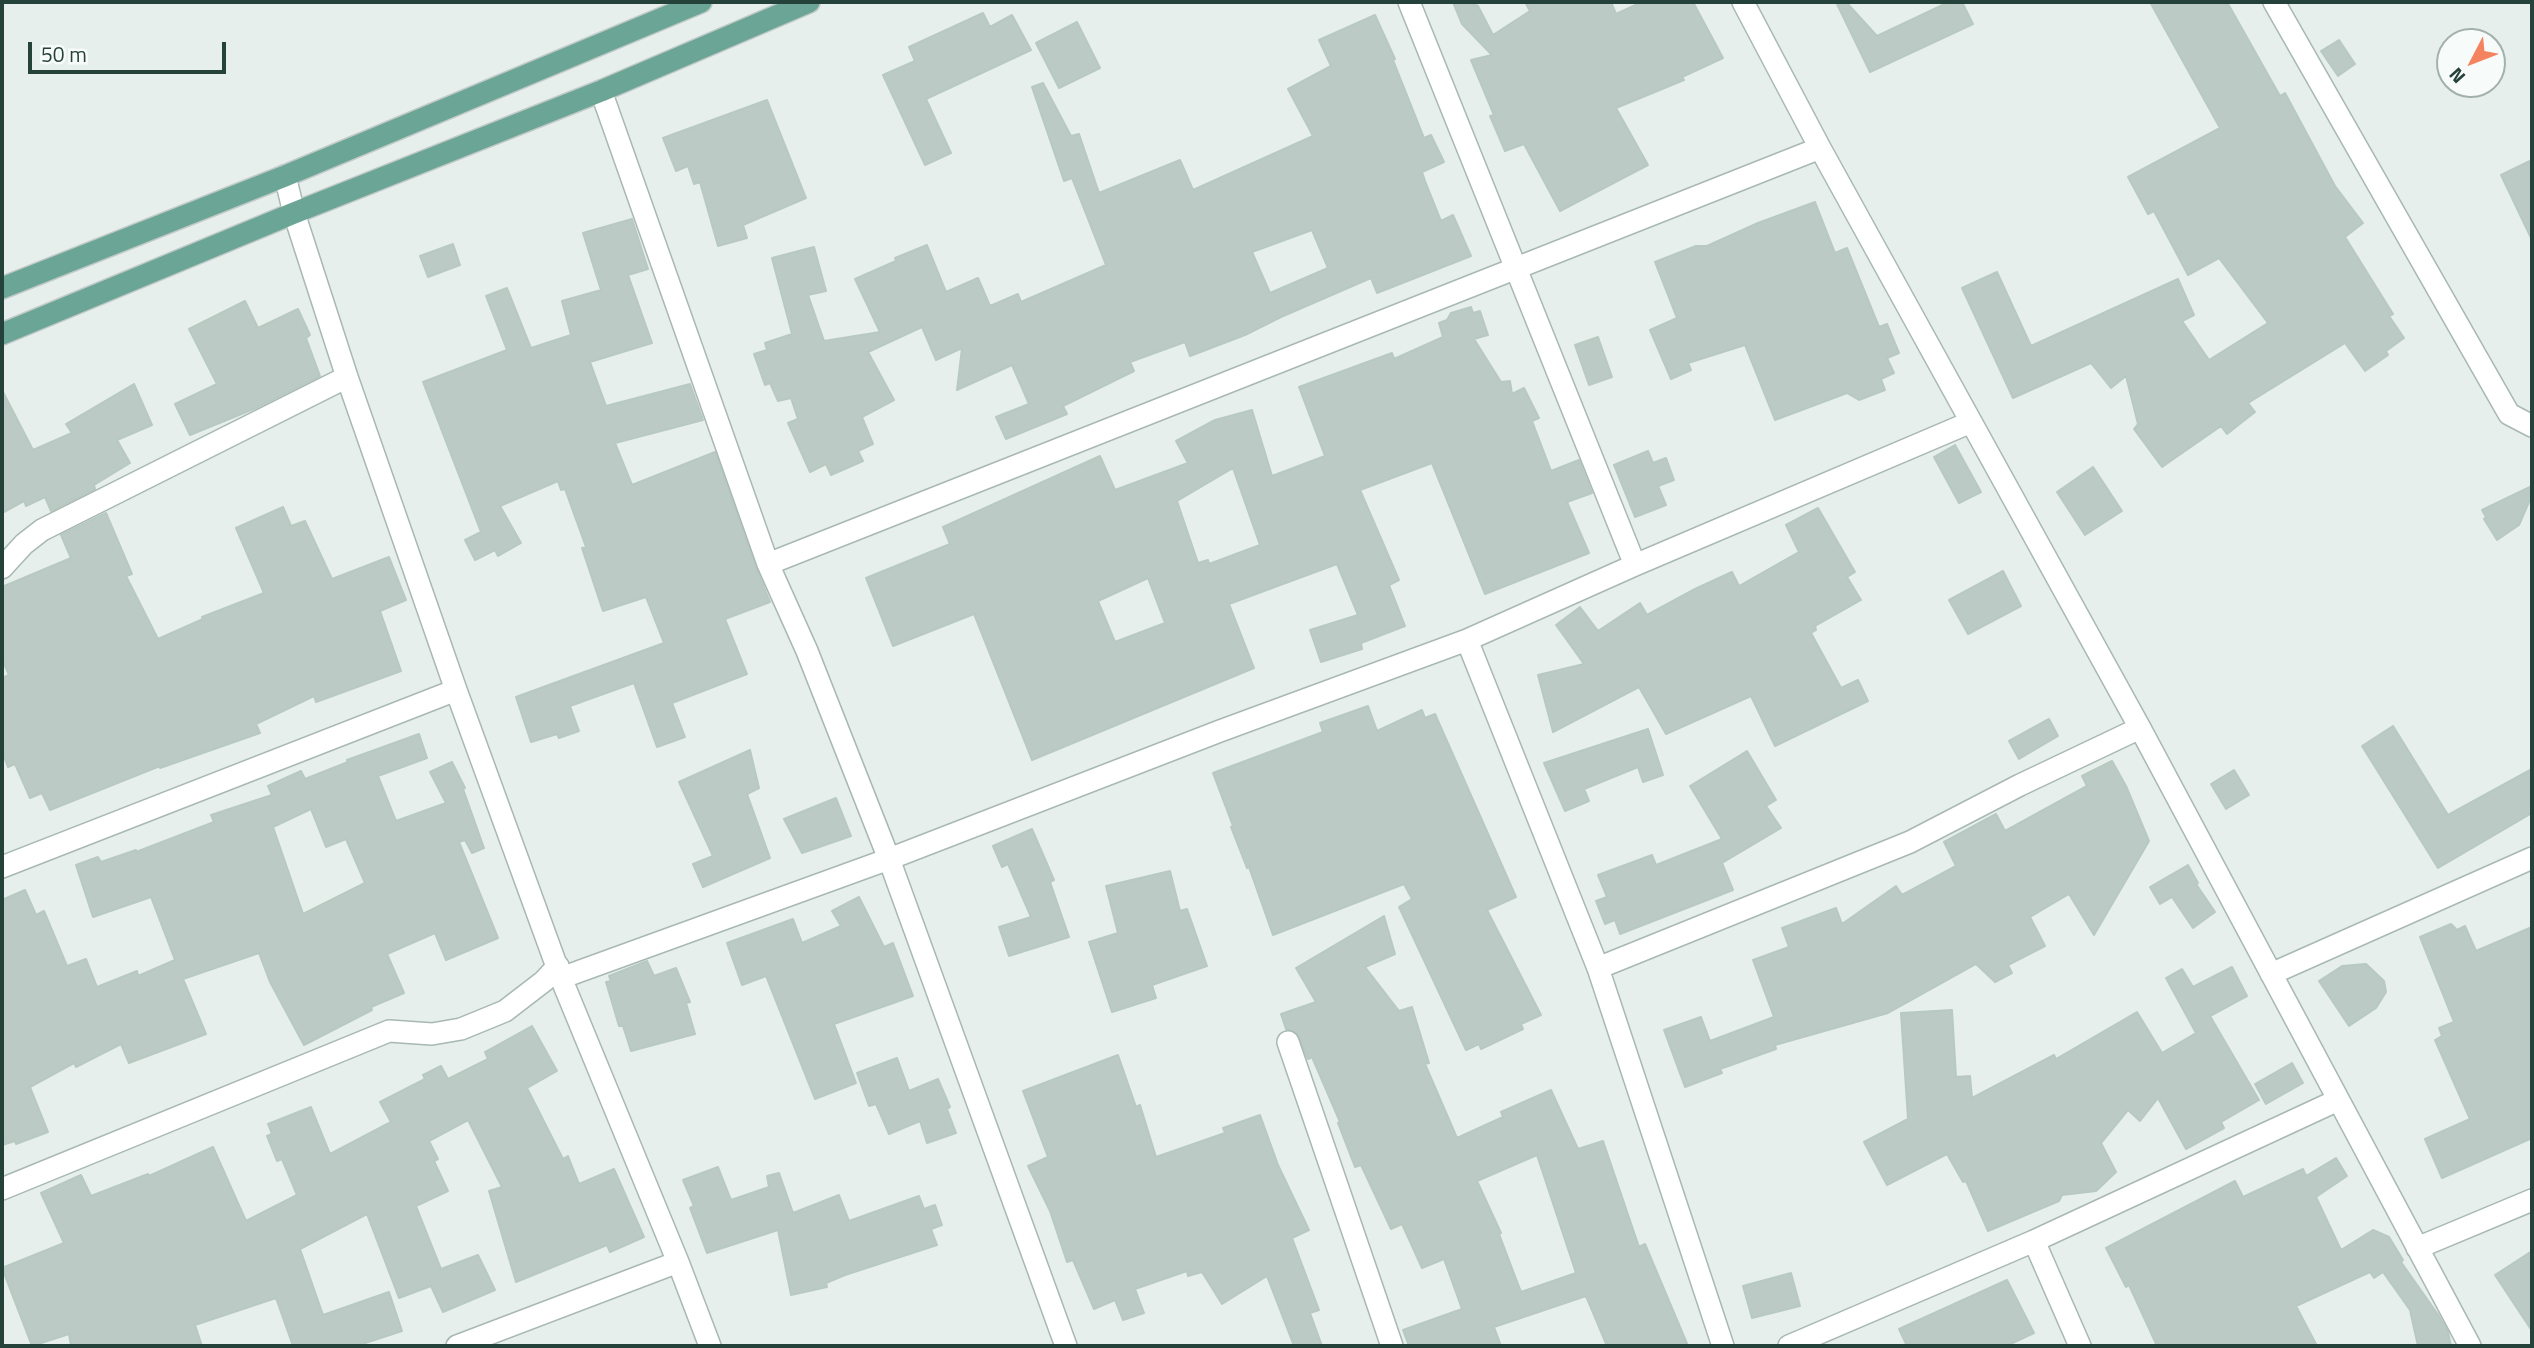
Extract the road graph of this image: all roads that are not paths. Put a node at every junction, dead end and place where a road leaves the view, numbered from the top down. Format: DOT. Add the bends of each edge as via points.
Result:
graph roads {
  1 [pos="701,2"];
  2 [pos="809,2"];
  3 [pos="1409,2"];
  4 [pos="1742,2"];
  5 [pos="2274,2"];
  6 [pos="601,91"];
  7 [pos="1820,148"];
  8 [pos="285,176"];
  9 [pos="294,213"];
  10 [pos="1516,267"];
  11 [pos="2,288"];
  12 [pos="2,334"];
  13 [pos="347,377"];
  14 [pos="1972,422"];
  15 [pos="2532,426"];
  16 [pos="768,564"];
  17 [pos="1635,565"];
  18 [pos="2,568"];
  19 [pos="1467,640"];
  20 [pos="456,690"];
  21 [pos="2140,728"];
  22 [pos="2532,858"];
  23 [pos="889,859"];
  24 [pos="2,867"];
  25 [pos="1598,968"];
  26 [pos="560,972"];
  27 [pos="2271,974"];
  28 [pos="1288,1042"];
  29 [pos="2338,1100"];
  30 [pos="2,1189"];
  31 [pos="2532,1200"];
  32 [pos="2034,1241"];
  33 [pos="2417,1248"];
  34 [pos="678,1262"];
  35 [pos="457,1346"];
  36 [pos="710,1346"];
  37 [pos="1066,1346"];
  38 [pos="1392,1346"];
  39 [pos="1723,1346"];
  40 [pos="1789,1346"];
  41 [pos="2080,1346"];
  42 [pos="2470,1346"];
  1 -- 8 [label="main road"];
  2 -- 6 [label="main road"];
  3 -- 10 [label="street"];
  4 -- 7 [label="street"];
  5 -- 15 [label="street" via="2509,414"];
  6 -- 9 [label="main road"];
  6 -- 16 [label="street"];
  7 -- 10 [label="street"];
  7 -- 14 [label="street"];
  8 -- 9 [label="street"];
  8 -- 11 [label="main road"];
  9 -- 12 [label="main road"];
  9 -- 13 [label="street"];
  10 -- 16 [label="street"];
  10 -- 17 [label="street"];
  13 -- 18 [label="street" via="42,530"];
  13 -- 20 [label="street"];
  14 -- 17 [label="street"];
  14 -- 21 [label="street"];
  16 -- 23 [label="street"];
  17 -- 19 [label="street"];
  19 -- 23 [label="street"];
  19 -- 25 [label="street"];
  20 -- 24 [label="street"];
  20 -- 26 [label="street"];
  21 -- 25 [label="street" via="1910,842"];
  21 -- 27 [label="street"];
  22 -- 27 [label="street"];
  23 -- 26 [label="street"];
  23 -- 37 [label="street"];
  25 -- 39 [label="street"];
  26 -- 30 [label="street" via="505,1011 461,1029 432,1034 389,1031"];
  26 -- 34 [label="street"];
  27 -- 29 [label="street"];
  28 -- 38 [label="street"];
  29 -- 32 [label="street"];
  29 -- 33 [label="street"];
  31 -- 33 [label="street"];
  32 -- 40 [label="street"];
  32 -- 41 [label="street"];
  33 -- 42 [label="street"];
  34 -- 35 [label="street"];
  34 -- 36 [label="street"];
}
